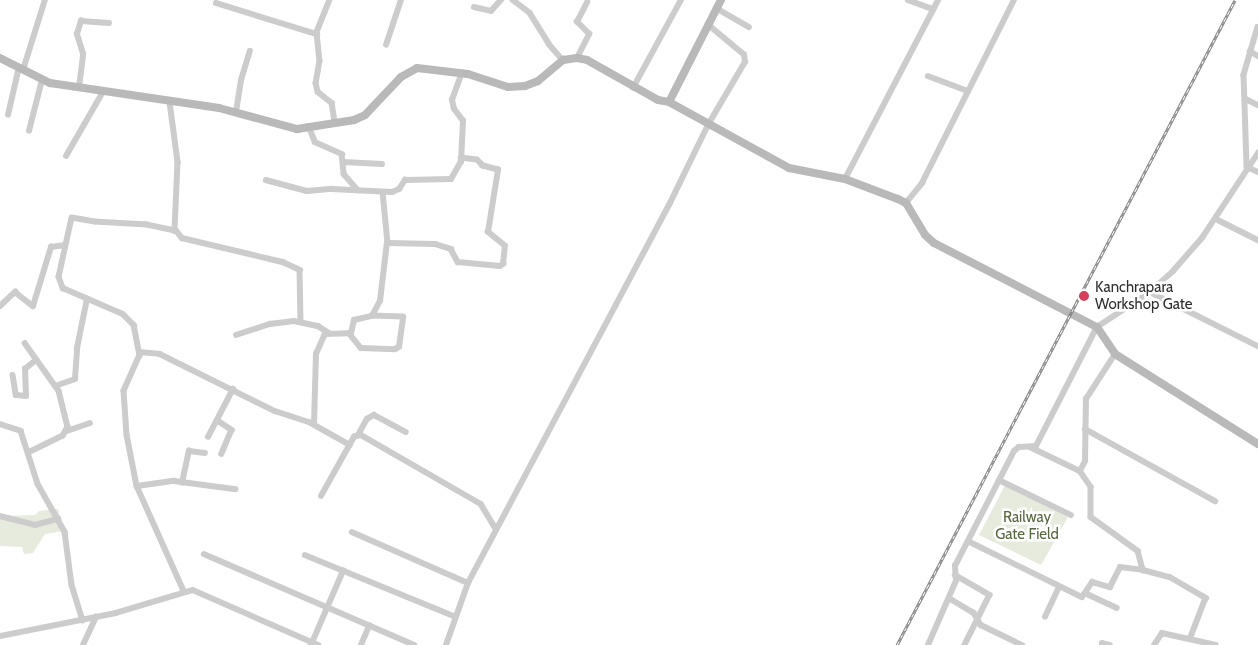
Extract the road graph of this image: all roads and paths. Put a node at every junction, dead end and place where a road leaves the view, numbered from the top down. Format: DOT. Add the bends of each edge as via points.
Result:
graph roads {
  1 [pos="46,0"];
  2 [pos="330,0"];
  3 [pos="401,0"];
  4 [pos="501,0"];
  5 [pos="513,0"];
  6 [pos="681,0"];
  7 [pos="720,0"];
  8 [pos="908,0"];
  9 [pos="938,0"];
  10 [pos="1014,0"];
  11 [pos="587,2"];
  12 [pos="216,3"];
  13 [pos="474,7"];
  14 [pos="716,8"];
  15 [pos="933,9"];
  16 [pos="109,23"];
  17 [pos="708,25"];
  18 [pos="749,27"];
  19 [pos="1258,27"];
  20 [pos="317,34"];
  21 [pos="386,46"];
  22 [pos="250,51"];
  23 [pos="1250,51"];
  24 [pos="1258,56"];
  25 [pos="0,58"];
  26 [pos="577,58"];
  27 [pos="563,60"];
  28 [pos="21,68"];
  29 [pos="462,74"];
  30 [pos="928,76"];
  31 [pos="42,80"];
  32 [pos="79,88"];
  33 [pos="633,88"];
  34 [pos="968,91"];
  35 [pos="103,92"];
  36 [pos="1246,99"];
  37 [pos="170,102"];
  38 [pos="669,102"];
  39 [pos="1258,105"];
  40 [pos="236,112"];
  41 [pos="8,115"];
  42 [pos="335,122"];
  43 [pos="708,125"];
  44 [pos="310,126"];
  45 [pos="29,131"];
  46 [pos="1258,153"];
  47 [pos="66,156"];
  48 [pos="461,158"];
  49 [pos="344,162"];
  50 [pos="382,164"];
  51 [pos="1247,167"];
  52 [pos="1258,172"];
  53 [pos="845,179"];
  54 [pos="266,180"];
  55 [pos="358,190"];
  56 [pos="383,192"];
  57 [pos="906,203"];
  58 [pos="1216,219"];
  59 [pos="176,230"];
  60 [pos="1258,240"];
  61 [pos="387,242"];
  62 [pos="65,245"];
  63 [pos="1150,292"];
  64 [pos="87,299"];
  65 [pos="0,306"];
  66 [pos="372,316"];
  67 [pos="301,322"];
  68 [pos="1097,327"];
  69 [pos="330,332"];
  70 [pos="351,334"];
  71 [pos="236,335"];
  72 [pos="26,343"];
  73 [pos="1258,346"];
  74 [pos="139,352"];
  75 [pos="1116,354"];
  76 [pos="35,361"];
  77 [pos="13,375"];
  78 [pos="55,386"];
  79 [pos="233,389"];
  80 [pos="217,420"];
  81 [pos="90,423"];
  82 [pos="0,424"];
  83 [pos="314,425"];
  84 [pos="1085,430"];
  85 [pos="67,431"];
  86 [pos="406,432"];
  87 [pos="358,435"];
  88 [pos="208,438"];
  89 [pos="1258,444"];
  90 [pos="350,445"];
  91 [pos="1030,447"];
  92 [pos="30,452"];
  93 [pos="205,453"];
  94 [pos="222,454"];
  95 [pos="1080,471"];
  96 [pos="999,480"];
  97 [pos="182,482"];
  98 [pos="137,486"];
  99 [pos="235,489"];
  100 [pos="321,496"];
  101 [pos="1215,501"];
  102 [pos="1071,515"];
  103 [pos="0,516"];
  104 [pos="58,520"];
  105 [pos="496,529"];
  106 [pos="352,532"];
  107 [pos="968,541"];
  108 [pos="204,554"];
  109 [pos="305,555"];
  110 [pos="1143,570"];
  111 [pos="344,571"];
  112 [pos="955,575"];
  113 [pos="468,583"];
  114 [pos="1059,587"];
  115 [pos="184,591"];
  116 [pos="1086,593"];
  117 [pos="949,598"];
  118 [pos="327,607"];
  119 [pos="1117,608"];
  120 [pos="454,616"];
  121 [pos="96,617"];
  122 [pos="1045,617"];
  123 [pos="82,620"];
  124 [pos="978,621"];
  125 [pos="369,626"];
  126 [pos="0,636"];
  127 [pos="1191,637"];
  128 [pos="1102,643"];
  129 [pos="313,644"];
  130 [pos="83,645"];
  131 [pos="361,645"];
  132 [pos="414,645"];
  133 [pos="446,645"];
  134 [pos="928,645"];
  135 [pos="965,645"];
  136 [pos="1022,645"];
  137 [pos="1110,645"];
  138 [pos="1154,645"];
  139 [pos="1216,645"];
  1 -- 28 [label="street"];
  2 -- 20 [label="street"];
  3 -- 21 [label="street"];
  4 -- 13 [label="street" via="491,11"];
  5 -- 27 [label="street" via="530,13 548,44"];
  6 -- 33 [label="street"];
  7 -- 14 [label="street"];
  8 -- 15 [label="street"];
  9 -- 15 [label="street"];
  10 -- 34 [label="street"];
  11 -- 26 [label="street" via="577,22 589,34"];
  12 -- 20 [label="street"];
  14 -- 17 [label="street"];
  14 -- 18 [label="street"];
  15 -- 53 [label="street"];
  16 -- 32 [label="street" via="81,21 77,34 83,54"];
  17 -- 38 [label="street"];
  17 -- 43 [label="street" via="746,59"];
  19 -- 23 [label="street"];
  20 -- 42 [label="street" via="320,58 317,89 332,103"];
  22 -- 40 [label="street"];
  23 -- 24 [label="street"];
  23 -- 36 [label="street" via="1244,75"];
  25 -- 28 [label="street"];
  26 -- 27 [label="street"];
  26 -- 33 [label="street"];
  27 -- 29 [label="street" via="538,81 525,86 508,87"];
  28 -- 31 [label="street"];
  28 -- 41 [label="street"];
  29 -- 42 [label="street" via="417,68 401,77 365,115"];
  29 -- 48 [label="street" via="452,100 454,110 463,121"];
  30 -- 34 [label="street"];
  31 -- 32 [label="street"];
  31 -- 45 [label="street"];
  32 -- 35 [label="street"];
  33 -- 38 [label="street"];
  34 -- 57 [label="street" via="918,189"];
  35 -- 37 [label="street"];
  35 -- 47 [label="street"];
  36 -- 39 [label="street"];
  36 -- 51 [label="street"];
  37 -- 40 [label="street"];
  37 -- 59 [label="street" via="178,167"];
  38 -- 43 [label="street"];
  40 -- 44 [label="street" via="291,127"];
  42 -- 44 [label="street"];
  43 -- 53 [label="street" via="789,168"];
  43 -- 105 [label="street" via="670,203"];
  44 -- 49 [label="street" via="315,142 339,152"];
  46 -- 51 [label="street"];
  48 -- 56 [label="street" via="457,173 451,178 405,180 397,191"];
  48 -- 61 [label="street" via="498,170 488,232 505,246 502,265 458,262 451,250 435,244"];
  49 -- 50 [label="street"];
  49 -- 55 [label="street" via="345,177"];
  51 -- 52 [label="street"];
  51 -- 58 [label="street"];
  53 -- 57 [label="street"];
  54 -- 55 [label="street" via="296,190"];
  55 -- 56 [label="street"];
  56 -- 61 [label="street"];
  57 -- 68 [label="street" via="925,235 934,243"];
  58 -- 60 [label="street"];
  58 -- 63 [label="street" via="1173,271"];
  59 -- 62 [label="street" via="173,232 147,224 72,218"];
  59 -- 67 [label="street" via="182,238 283,262 300,270"];
  61 -- 66 [label="street" via="381,296"];
  62 -- 64 [label="street" via="60,285"];
  62 -- 65 [label="street" via="50,247 33,306 15,292"];
  63 -- 68 [label="street"];
  63 -- 73 [label="street"];
  64 -- 74 [label="street" via="123,314 134,325"];
  64 -- 78 [label="street" via="77,348 75,379"];
  66 -- 70 [label="street" via="354,320"];
  66 -- 70 [label="street" via="403,317 397,348 360,348"];
  67 -- 69 [label="street"];
  67 -- 71 [label="street" via="270,324"];
  68 -- 75 [label="street"];
  68 -- 91 [label="street" via="1036,446"];
  69 -- 70 [label="street"];
  69 -- 83 [label="street" via="322,337 316,354"];
  72 -- 76 [label="street"];
  74 -- 79 [label="street" via="160,354"];
  74 -- 98 [label="street" via="139,360 123,399"];
  75 -- 84 [label="street" via="1088,395"];
  75 -- 89 [label="street"];
  76 -- 77 [label="street" via="25,369 26,396 16,395"];
  76 -- 78 [label="street"];
  78 -- 85 [label="street" via="61,396"];
  79 -- 80 [label="street"];
  79 -- 83 [label="street"];
  80 -- 88 [label="street"];
  80 -- 94 [label="street" via="232,430"];
  81 -- 85 [label="street"];
  82 -- 92 [label="street" via="20,428"];
  83 -- 90 [label="street"];
  84 -- 95 [label="street" via="1085,461"];
  84 -- 101 [label="street"];
  85 -- 92 [label="street"];
  86 -- 87 [label="street" via="374,416 367,418"];
  87 -- 90 [label="street"];
  87 -- 105 [label="street" via="481,504"];
  90 -- 100 [label="street"];
  91 -- 95 [label="street"];
  91 -- 96 [label="street" via="1016,448"];
  92 -- 104 [label="street" via="38,484"];
  93 -- 97 [label="street" via="190,451"];
  95 -- 110 [label="street" via="1091,487 1091,517 1138,551"];
  96 -- 102 [label="street"];
  96 -- 107 [label="street"];
  97 -- 98 [label="street"];
  97 -- 99 [label="street"];
  98 -- 115 [label="street"];
  103 -- 104 [label="street" via="35,525"];
  104 -- 123 [label="street" via="68,541 72,585"];
  105 -- 113 [label="street"];
  106 -- 113 [label="street"];
  107 -- 112 [label="street"];
  107 -- 114 [label="street"];
  108 -- 118 [label="street"];
  109 -- 111 [label="street"];
  110 -- 116 [label="street" via="1120,567 1110,587 1092,582"];
  110 -- 127 [label="street" via="1170,577 1206,598"];
  111 -- 118 [label="street"];
  111 -- 120 [label="street"];
  112 -- 117 [label="street"];
  112 -- 124 [label="street" via="989,593"];
  113 -- 120 [label="street"];
  114 -- 116 [label="street" via="1079,597"];
  114 -- 122 [label="street"];
  115 -- 121 [label="street"];
  115 -- 129 [label="street" via="198,591"];
  116 -- 119 [label="street"];
  117 -- 124 [label="street" via="974,614"];
  117 -- 134 [label="street"];
  118 -- 125 [label="street"];
  118 -- 129 [label="street"];
  120 -- 133 [label="street"];
  121 -- 123 [label="street"];
  121 -- 130 [label="street"];
  123 -- 126 [label="street"];
  124 -- 135 [label="street"];
  124 -- 136 [label="street" via="983,627"];
  125 -- 131 [label="street"];
  125 -- 132 [label="street"];
  127 -- 138 [label="street" via="1162,633"];
  127 -- 139 [label="street"];
  128 -- 137 [label="street"];
}
